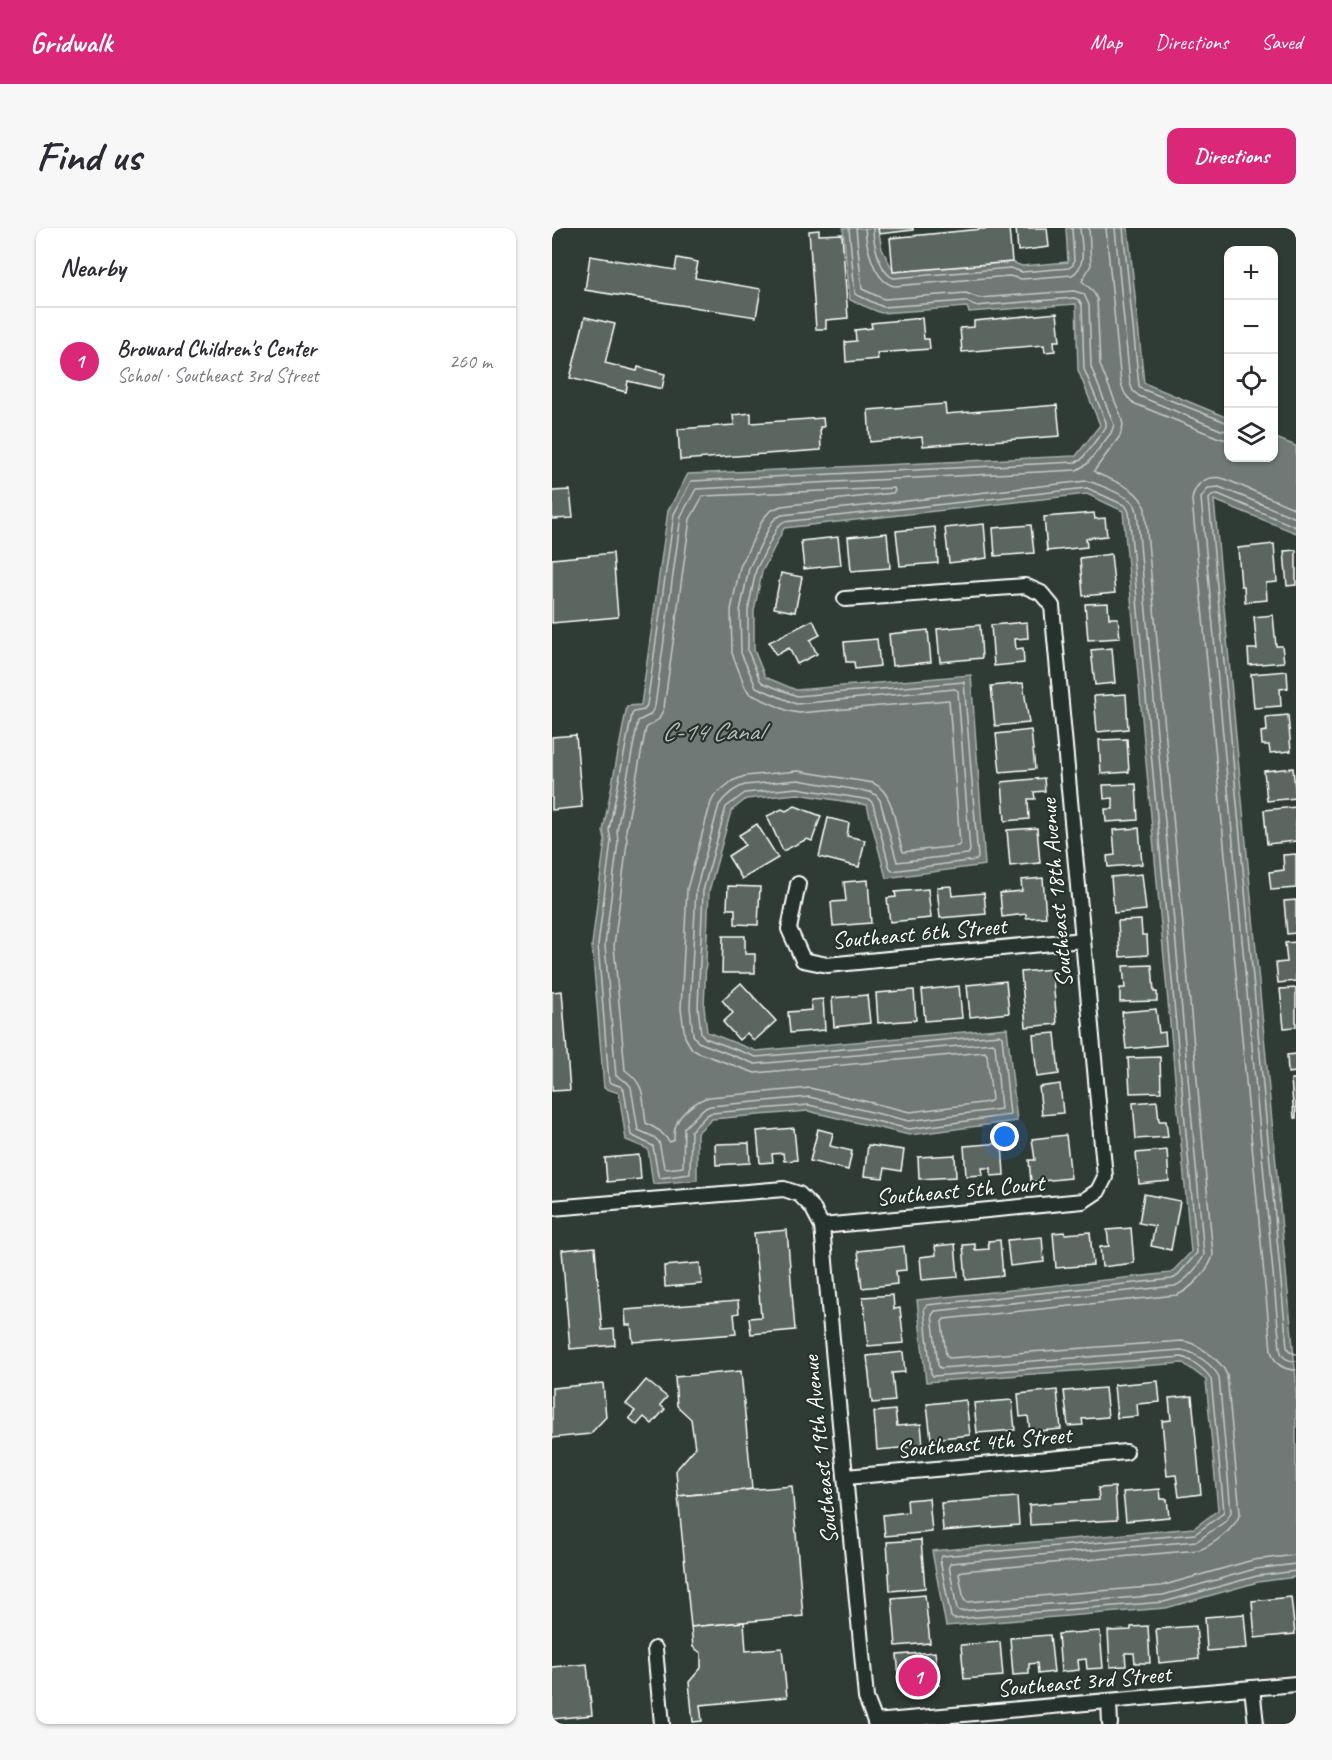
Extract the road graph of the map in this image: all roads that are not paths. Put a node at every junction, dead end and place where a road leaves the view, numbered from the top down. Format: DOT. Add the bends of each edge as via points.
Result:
graph roads {
  1 [pos="845,599"];
  2 [pos="798,884"];
  3 [pos="1083,940"];
  4 [pos="1098,1191"];
  5 [pos="552,1208"];
  6 [pos="822,1226"];
  7 [pos="1126,1452"];
  8 [pos="846,1477"];
  9 [pos="655,1649"];
  10 [pos="1296,1684"];
  11 [pos="1252,1688"];
  12 [pos="1109,1701"];
  13 [pos="876,1723"];
  14 [pos="662,1724"];
  15 [pos="1110,1724"];
  16 [pos="1256,1724"];
  1 -- 3 [label="street, Southeast 18th Avenue" via="1025,586 1041,592 1052,606"];
  2 -- 3 [label="street, Southeast 6th Street" via="789,929 803,960 827,965"];
  3 -- 4 [label="street, Southeast 18th Avenue" via="1105,1177"];
  4 -- 6 [label="street, Southeast 5th Court" via="1083,1201"];
  5 -- 6 [label="street, Southeast 19th Avenue" via="784,1190 799,1194"];
  6 -- 8 [label="street, Southeast 19th Avenue"];
  7 -- 8 [label="street, Southeast 4th Street"];
  8 -- 13 [label="street, Southeast 19th Avenue" via="866,1698"];
  9 -- 14 [label="street"];
  10 -- 11 [label="street, Southeast 3rd Street"];
  11 -- 12 [label="street, Southeast 3rd Street"];
  11 -- 16 [label="street"];
  12 -- 13 [label="street, Southeast 3rd Street"];
  12 -- 15 [label="street"];
}
